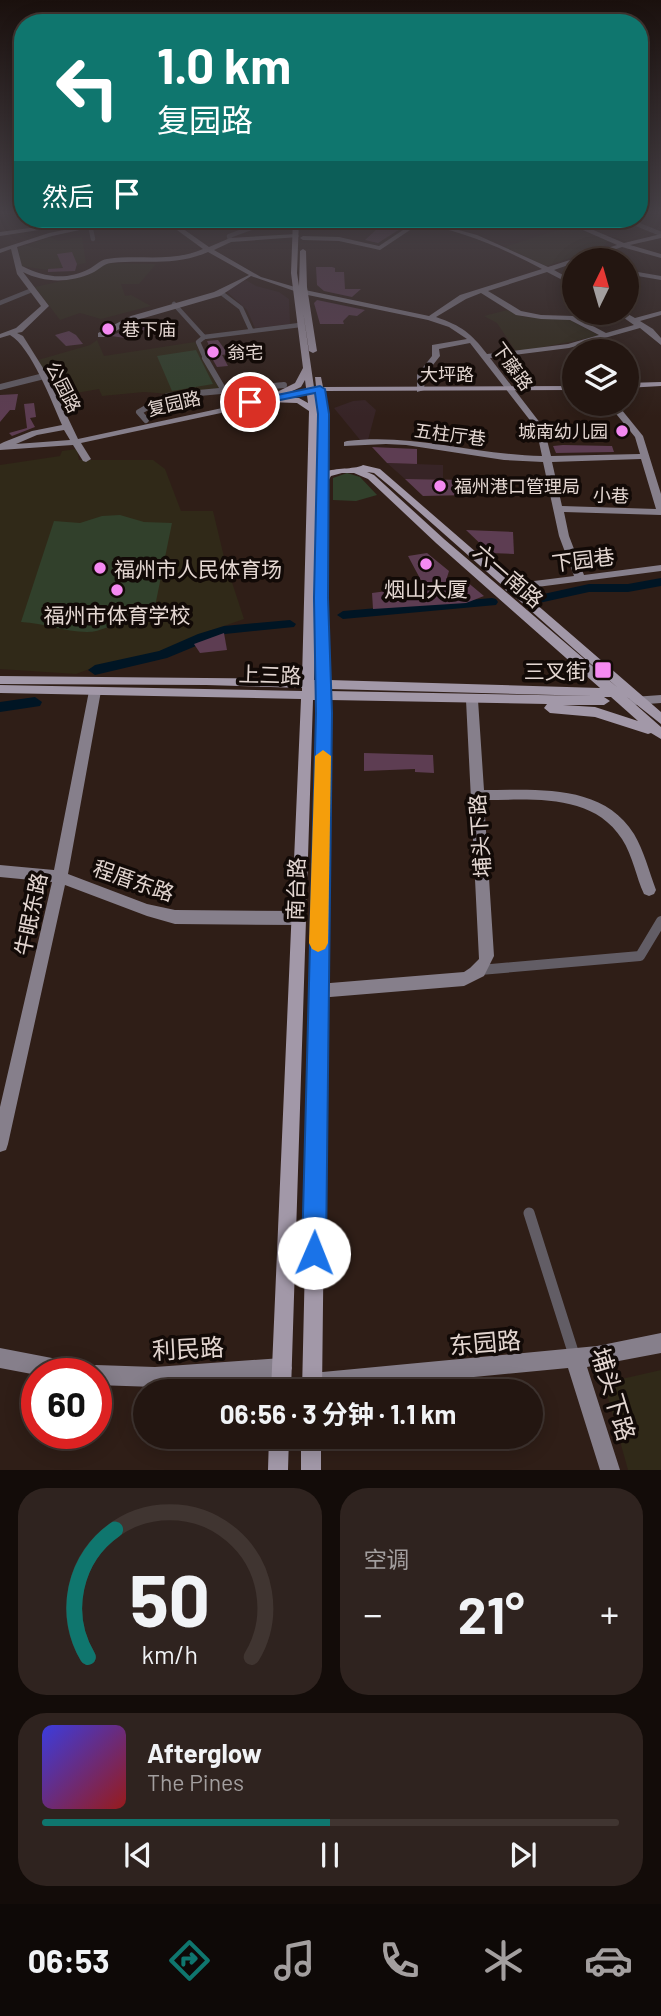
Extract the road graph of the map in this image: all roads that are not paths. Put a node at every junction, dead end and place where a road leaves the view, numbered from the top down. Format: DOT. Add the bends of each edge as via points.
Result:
graph roads {
  1 [pos="25,281"];
  2 [pos="241,281"];
  3 [pos="260,281"];
  4 [pos="268,281"];
  5 [pos="275,281"];
  6 [pos="296,281"];
  7 [pos="300,281"];
  8 [pos="513,281"];
  9 [pos="32,290"];
  10 [pos="482,291"];
  11 [pos="220,292"];
  12 [pos="300,292"];
  13 [pos="0,303"];
  14 [pos="174,304"];
  15 [pos="661,313"];
  16 [pos="430,318"];
  17 [pos="639,322"];
  18 [pos="300,325"];
  19 [pos="639,325"];
  20 [pos="630,326"];
  21 [pos="251,330"];
  22 [pos="11,333"];
  23 [pos="101,335"];
  24 [pos="0,336"];
  25 [pos="607,336"];
  26 [pos="204,337"];
  27 [pos="473,340"];
  28 [pos="661,343"];
  29 [pos="487,356"];
  30 [pos="307,367"];
  31 [pos="44,376"];
  32 [pos="661,383"];
  33 [pos="639,384"];
  34 [pos="284,385"];
  35 [pos="0,387"];
  36 [pos="562,387"];
  37 [pos="507,389"];
  38 [pos="316,390"];
  39 [pos="353,390"];
  40 [pos="420,390"];
  41 [pos="223,391"];
  42 [pos="267,399"];
  43 [pos="233,406"];
  44 [pos="326,406"];
  45 [pos="623,416"];
  46 [pos="146,420"];
  47 [pos="67,426"];
  48 [pos="76,442"];
  49 [pos="347,444"];
  50 [pos="0,447"];
  51 [pos="645,456"];
  52 [pos="86,459"];
  53 [pos="548,459"];
  54 [pos="322,460"];
  55 [pos="374,474"];
  56 [pos="321,485"];
  57 [pos="559,509"];
  58 [pos="660,513"];
  59 [pos="661,568"];
  60 [pos="580,578"];
  61 [pos="510,588"];
  62 [pos="0,680"];
  63 [pos="0,689"];
  64 [pos="306,690"];
  65 [pos="323,690"];
  66 [pos="95,691"];
  67 [pos="661,692"];
  68 [pos="627,697"];
  69 [pos="661,699"];
  70 [pos="472,700"];
  71 [pos="516,700"];
  72 [pos="661,719"];
  73 [pos="661,736"];
  74 [pos="477,795"];
  75 [pos="0,871"];
  76 [pos="60,877"];
  77 [pos="649,890"];
  78 [pos="298,918"];
  79 [pos="661,921"];
  80 [pos="480,970"];
  81 [pos="318,991"];
  82 [pos="0,1144"];
  83 [pos="529,1213"];
  84 [pos="661,1343"];
  85 [pos="0,1358"];
  86 [pos="575,1358"];
  87 [pos="21,1362"];
  88 [pos="282,1368"];
  89 [pos="112,1376"];
  90 [pos="282,1379"];
  91 [pos="312,1379"];
  92 [pos="385,1379"];
  93 [pos="279,1449"];
  94 [pos="311,1449"];
  95 [pos="278,1470"];
  96 [pos="311,1470"];
  97 [pos="610,1470"];
  1 -- 9 [label="street"];
  2 -- 11 [label="street"];
  3 -- 12 [label="street"];
  4 -- 5 [label="street"];
  4 -- 12 [label="street"];
  6 -- 12 [label="main road"];
  7 -- 12 [label="main road"];
  8 -- 10 [label="street"];
  9 -- 13 [label="street"];
  9 -- 22 [label="street" via="45,306"];
  10 -- 16 [label="street" via="458,299"];
  10 -- 25 [label="street" via="519,313 571,318"];
  11 -- 14 [label="street"];
  11 -- 21 [label="street" via="239,307"];
  12 -- 16 [label="street, 下藤路"];
  12 -- 18 [label="main road"];
  12 -- 38 [label="main road"];
  14 -- 23 [label="street"];
  14 -- 26 [label="street"];
  15 -- 17 [label="street"];
  16 -- 27 [label="street, 下藤路"];
  18 -- 21 [label="street"];
  18 -- 30 [label="main road"];
  19 -- 28 [label="street"];
  20 -- 25 [label="street"];
  21 -- 26 [label="street"];
  22 -- 24 [label="street"];
  22 -- 31 [label="street, 公园路" via="20,338"];
  25 -- 29 [label="street" via="560,348"];
  26 -- 41 [label="street" via="200,349"];
  27 -- 29 [label="street, 下藤路"];
  27 -- 40 [label="street" via="435,347 436,356 421,374"];
  29 -- 37 [label="street, 下藤路"];
  30 -- 38 [label="main road"];
  30 -- 42 [label="main road" via="298,385"];
  31 -- 35 [label="street"];
  31 -- 47 [label="street, 公园路"];
  32 -- 33 [label="main road"];
  34 -- 41 [label="street"];
  36 -- 37 [label="main road, 大坪路"];
  37 -- 40 [label="main road, 大坪路"];
  37 -- 53 [label="street, 下藤路" via="536,421"];
  38 -- 39 [label="main road, 大坪路"];
  38 -- 42 [label="street, 复园路"];
  38 -- 44 [label="main road, 南台路"];
  39 -- 40 [label="main road, 大坪路"];
  39 -- 44 [label="main road"];
  41 -- 43 [label="street"];
  41 -- 46 [label="street" via="165,397 139,412"];
  42 -- 43 [label="street, 复园路"];
  42 -- 44 [label="main road"];
  43 -- 48 [label="street, 复园路"];
  44 -- 54 [label="main road, 南台路"];
  44 -- 64 [label="main road, 南台路"];
  45 -- 51 [label="street" via="636,431"];
  47 -- 48 [label="street, 公园路"];
  47 -- 50 [label="street"];
  48 -- 50 [label="street, 复园路"];
  48 -- 52 [label="street, 公园路"];
  49 -- 53 [label="street, 五柱厅巷" via="426,445"];
  51 -- 53 [label="street, 五柱厅巷"];
  51 -- 58 [label="street"];
  53 -- 57 [label="street, 下藤路"];
  54 -- 55 [label="main road"];
  54 -- 56 [label="main road, 南台路"];
  55 -- 56 [label="main road" via="341,470 328,474"];
  55 -- 61 [label="main road, 六一南路"];
  55 -- 68 [label="main road, 六一南路" via="440,541"];
  56 -- 65 [label="main road, 南台路"];
  57 -- 58 [label="street, 小巷"];
  57 -- 60 [label="street, 下藤路"];
  59 -- 60 [label="street, 下园巷"];
  60 -- 61 [label="street, 下园巷"];
  61 -- 68 [label="main road, 六一南路"];
  62 -- 64 [label="main road, 上三路"];
  63 -- 66 [label="main road, 上三路"];
  64 -- 65 [label="main road, 上三路"];
  64 -- 66 [label="main road, 上三路"];
  64 -- 78 [label="main road, 南台路"];
  65 -- 68 [label="main road, 上三路"];
  65 -- 70 [label="main road, 上三路"];
  65 -- 81 [label="main road, 南台路"];
  66 -- 76 [label="street, 牛眠东路"];
  67 -- 68 [label="street"];
  68 -- 69 [label="street"];
  68 -- 71 [label="main road, 上三路"];
  68 -- 72 [label="main road"];
  68 -- 73 [label="main road"];
  70 -- 71 [label="main road, 上三路"];
  70 -- 74 [label="street, 埔头下路"];
  71 -- 73 [label="main road" via="595,712"];
  74 -- 77 [label="street" via="567,798 595,806 627,835"];
  74 -- 80 [label="street, 埔头下路" via="487,956"];
  75 -- 76 [label="street, 程厝东路"];
  76 -- 78 [label="street, 程厝东路" via="165,915"];
  76 -- 82 [label="street, 牛眠东路"];
  78 -- 88 [label="main road, 南台路"];
  79 -- 80 [label="street" via="640,956"];
  80 -- 81 [label="street" via="464,979"];
  81 -- 91 [label="main road, 南台路"];
  83 -- 86 [label="street, 埔头下路"];
  84 -- 86 [label="street, 东园路"];
  85 -- 87 [label="street"];
  86 -- 92 [label="street, 东园路"];
  86 -- 97 [label="street, 埔头下路"];
  88 -- 89 [label="street, 利民路"];
  88 -- 90 [label="main road, 南台路"];
  93 -- 95 [label="main road"];
  94 -- 96 [label="main road"];
}
